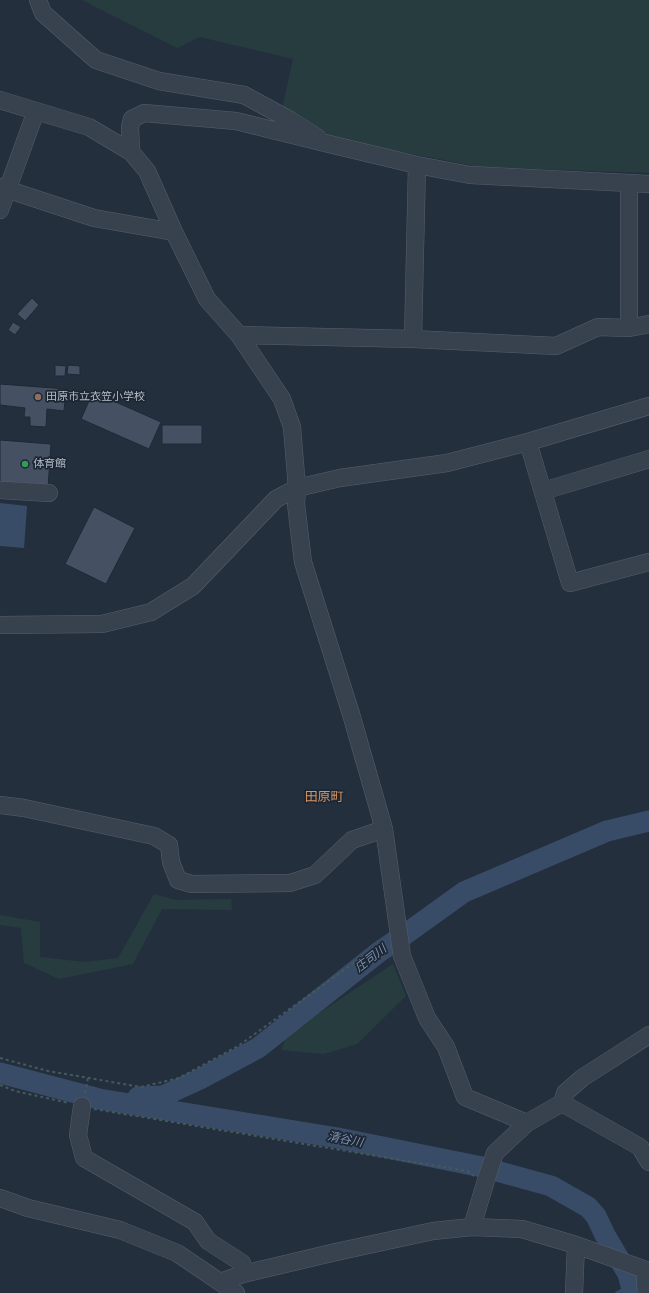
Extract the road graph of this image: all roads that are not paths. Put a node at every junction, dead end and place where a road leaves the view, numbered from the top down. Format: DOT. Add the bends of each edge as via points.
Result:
graph roads {
  1 [pos="38,0"];
  2 [pos="0,100"];
  3 [pos="36,111"];
  4 [pos="329,144"];
  5 [pos="131,152"];
  6 [pos="418,165"];
  7 [pos="629,183"];
  8 [pos="649,184"];
  9 [pos="4,189"];
  10 [pos="0,210"];
  11 [pos="174,232"];
  12 [pos="649,324"];
  13 [pos="629,328"];
  14 [pos="239,335"];
  15 [pos="413,339"];
  16 [pos="649,406"];
  17 [pos="528,442"];
  18 [pos="649,459"];
  19 [pos="297,488"];
  20 [pos="0,490"];
  21 [pos="543,491"];
  22 [pos="49,493"];
  23 [pos="649,562"];
  24 [pos="0,625"];
  25 [pos="0,805"];
  26 [pos="384,829"];
  27 [pos="649,1035"];
  28 [pos="562,1103"];
  29 [pos="82,1106"];
  30 [pos="527,1123"];
  31 [pos="649,1162"];
  32 [pos="0,1198"];
  33 [pos="472,1227"];
  34 [pos="576,1246"];
  35 [pos="644,1270"];
  36 [pos="243,1274"];
  37 [pos="220,1282"];
  38 [pos="236,1293"];
  39 [pos="574,1293"];
  40 [pos="646,1293"];
  1 -- 4 [label="street" via="43,13 96,60 159,81 244,95"];
  2 -- 3 [label="street"];
  3 -- 5 [label="street" via="89,128"];
  3 -- 9 [label="street"];
  4 -- 5 [label="street" via="236,121 144,113 132,119"];
  4 -- 6 [label="street"];
  5 -- 11 [label="street" via="147,171"];
  6 -- 7 [label="street" via="470,175"];
  6 -- 15 [label="street"];
  7 -- 8 [label="street"];
  7 -- 13 [label="street"];
  9 -- 10 [label="street"];
  9 -- 11 [label="street" via="94,218"];
  11 -- 14 [label="street" via="207,299"];
  12 -- 13 [label="street"];
  13 -- 15 [label="street" via="598,327 556,346"];
  14 -- 15 [label="street"];
  14 -- 19 [label="street" via="282,399 292,427"];
  16 -- 17 [label="street"];
  17 -- 19 [label="street" via="447,463 340,478"];
  17 -- 21 [label="street"];
  18 -- 21 [label="street"];
  19 -- 24 [label="street" via="276,499 193,586 151,612 102,624"];
  19 -- 26 [label="street" via="296,504 303,562"];
  20 -- 22 [label="street"];
  21 -- 23 [label="street" via="570,583"];
  25 -- 26 [label="street" via="154,836 169,845 171,862 178,880 192,884 290,883 315,875 352,840"];
  26 -- 30 [label="street" via="402,956 427,1018 446,1047 465,1097"];
  27 -- 28 [label="street" via="582,1078 565,1093"];
  28 -- 30 [label="street"];
  28 -- 31 [label="street" via="640,1147"];
  29 -- 36 [label="street" via="78,1135 84,1158 196,1222 208,1240 242,1263"];
  30 -- 33 [label="street" via="496,1153"];
  32 -- 37 [label="street" via="28,1208 120,1230 177,1253"];
  33 -- 34 [label="street" via="522,1229"];
  33 -- 36 [label="street" via="432,1231"];
  34 -- 35 [label="street"];
  34 -- 39 [label="street"];
  35 -- 40 [label="street"];
  36 -- 37 [label="street"];
  37 -- 38 [label="street"];
}
